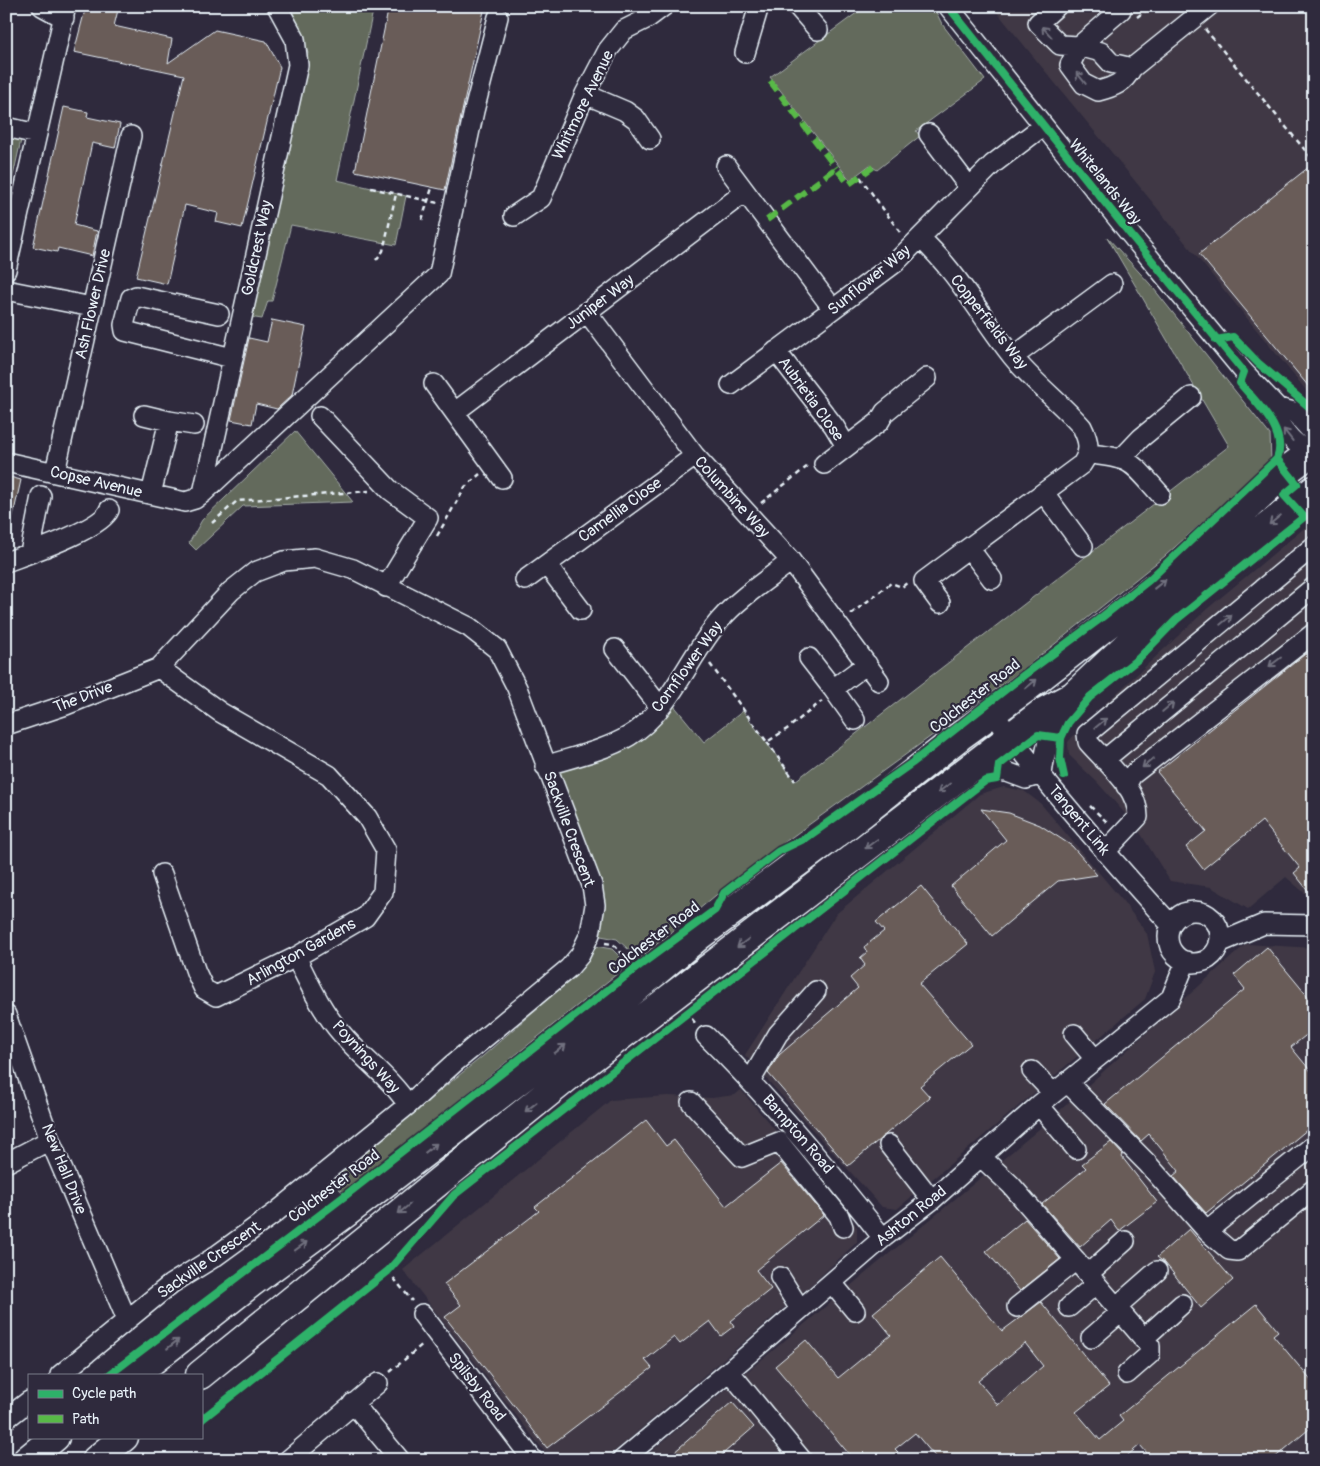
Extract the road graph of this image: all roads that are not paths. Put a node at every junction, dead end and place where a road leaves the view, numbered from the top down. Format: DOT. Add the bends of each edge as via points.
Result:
graph roads {
  1 [pos="42,6"];
  2 [pos="276,6"];
  3 [pos="664,6"];
  4 [pos="760,6"];
  5 [pos="797,6"];
  6 [pos="948,6"];
  7 [pos="1057,6"];
  8 [pos="1122,6"];
  9 [pos="65,12"];
  10 [pos="1202,12"];
  11 [pos="498,17"];
  12 [pos="818,30"];
  13 [pos="1079,46"];
  14 [pos="745,53"];
  15 [pos="1132,68"];
  16 [pos="585,94"];
  17 [pos="1044,126"];
  18 [pos="6,127"];
  19 [pos="37,134"];
  20 [pos="929,134"];
  21 [pos="131,136"];
  22 [pos="650,139"];
  23 [pos="726,166"];
  24 [pos="969,187"];
  25 [pos="745,192"];
  26 [pos="514,216"];
  27 [pos="915,243"];
  28 [pos="7,259"];
  29 [pos="1112,284"];
  30 [pos="6,290"];
  31 [pos="92,307"];
  32 [pos="833,309"];
  33 [pos="587,312"];
  34 [pos="219,314"];
  35 [pos="776,351"];
  36 [pos="1013,357"];
  37 [pos="232,358"];
  38 [pos="928,378"];
  39 [pos="434,384"];
  40 [pos="731,385"];
  41 [pos="1191,398"];
  42 [pos="455,412"];
  43 [pos="144,415"];
  44 [pos="320,416"];
  45 [pos="169,421"];
  46 [pos="194,426"];
  47 [pos="846,446"];
  48 [pos="1313,452"];
  49 [pos="1089,454"];
  50 [pos="695,456"];
  51 [pos="1122,458"];
  52 [pos="6,462"];
  53 [pos="824,464"];
  54 [pos="55,472"];
  55 [pos="502,478"];
  56 [pos="1314,490"];
  57 [pos="203,493"];
  58 [pos="1044,493"];
  59 [pos="151,494"];
  60 [pos="1160,494"];
  61 [pos="41,496"];
  62 [pos="109,510"];
  63 [pos="1083,546"];
  64 [pos="1314,546"];
  65 [pos="969,548"];
  66 [pos="30,553"];
  67 [pos="791,561"];
  68 [pos="6,562"];
  69 [pos="547,565"];
  70 [pos="992,579"];
  71 [pos="525,580"];
  72 [pos="386,587"];
  73 [pos="1314,588"];
  74 [pos="940,603"];
  75 [pos="581,610"];
  76 [pos="1314,632"];
  77 [pos="615,649"];
  78 [pos="809,658"];
  79 [pos="1226,658"];
  80 [pos="867,664"];
  81 [pos="159,668"];
  82 [pos="879,681"];
  83 [pos="1247,684"];
  84 [pos="833,689"];
  85 [pos="1073,696"];
  86 [pos="660,707"];
  87 [pos="992,712"];
  88 [pos="855,720"];
  89 [pos="6,725"];
  90 [pos="1011,738"];
  91 [pos="1104,760"];
  92 [pos="546,766"];
  93 [pos="967,771"];
  94 [pos="1042,774"];
  95 [pos="1126,786"];
  96 [pos="1105,852"];
  97 [pos="162,874"];
  98 [pos="1170,925"];
  99 [pos="1314,925"];
  100 [pos="1219,943"];
  101 [pos="296,957"];
  102 [pos="1186,962"];
  103 [pos="816,991"];
  104 [pos="6,1015"];
  105 [pos="1074,1034"];
  106 [pos="706,1036"];
  107 [pos="1095,1059"];
  108 [pos="1032,1071"];
  109 [pos="751,1080"];
  110 [pos="1060,1088"];
  111 [pos="691,1102"];
  112 [pos="408,1105"];
  113 [pos="1039,1105"];
  114 [pos="50,1140"];
  115 [pos="890,1145"];
  116 [pos="1076,1149"];
  117 [pos="1310,1156"];
  118 [pos="981,1157"];
  119 [pos="6,1163"];
  120 [pos="1314,1189"];
  121 [pos="932,1200"];
  122 [pos="843,1228"];
  123 [pos="1208,1231"];
  124 [pos="883,1238"];
  125 [pos="1125,1242"];
  126 [pos="1076,1260"];
  127 [pos="1157,1271"];
  128 [pos="780,1277"];
  129 [pos="1092,1279"];
  130 [pos="832,1283"];
  131 [pos="1182,1304"];
  132 [pos="1017,1307"];
  133 [pos="1069,1307"];
  134 [pos="800,1309"];
  135 [pos="1118,1310"];
  136 [pos="855,1311"];
  137 [pos="422,1314"];
  138 [pos="127,1320"];
  139 [pos="1090,1338"];
  140 [pos="1144,1339"];
  141 [pos="730,1371"];
  142 [pos="61,1374"];
  143 [pos="135,1374"];
  144 [pos="201,1374"];
  145 [pos="1127,1374"];
  146 [pos="378,1383"];
  147 [pos="28,1402"];
  148 [pos="353,1403"];
  149 [pos="6,1419"];
  150 [pos="54,1438"];
  151 [pos="123,1438"];
  152 [pos="792,1457"];
  153 [pos="27,1460"];
  154 [pos="96,1460"];
  155 [pos="288,1460"];
  156 [pos="400,1460"];
  157 [pos="533,1460"];
  158 [pos="622,1460"];
  1 -- 9 [label="street"];
  2 -- 37 [label="street, Goldcrest Way" via="294,39 298,65"];
  3 -- 16 [label="street, Whitmore Avenue" via="624,30 608,50"];
  4 -- 14 [label="street"];
  5 -- 12 [label="street"];
  6 -- 17 [label="street, Whitelands Way"];
  13 -- 7 [label="street, one-way" via="1060,45 1039,24 1040,19"];
  8 -- 13 [label="street"];
  9 -- 19 [label="street"];
  10 -- 15 [label="street"];
  11 -- 57 [label="street" via="439,274 366,336"];
  13 -- 15 [label="street" via="1101,52 1111,62"];
  15 -- 13 [label="street, one-way" via="1127,78 1115,87 1098,91 1084,84 1070,65"];
  16 -- 22 [label="street, Whitmore Avenue" via="636,119"];
  16 -- 26 [label="street, Whitmore Avenue" via="541,198"];
  17 -- 24 [label="street, Sunflower Way" via="993,164"];
  17 -- 48 [label="street, Whitelands Way" via="1216,340 1278,408 1276,419 1283,429 1298,447"];
  18 -- 19 [label="street"];
  19 -- 28 [label="street"];
  20 -- 24 [label="street"];
  21 -- 31 [label="street, Ash Flower Drive"];
  23 -- 25 [label="street"];
  24 -- 27 [label="street, Sunflower Way"];
  25 -- 32 [label="street"];
  25 -- 33 [label="street, Juniper Way"];
  27 -- 32 [label="street, Sunflower Way"];
  27 -- 36 [label="street, Copperfields Way" via="934,251"];
  29 -- 36 [label="street"];
  30 -- 31 [label="street"];
  31 -- 54 [label="street, Ash Flower Drive"];
  32 -- 35 [label="street, Sunflower Way"];
  33 -- 42 [label="street, Juniper Way"];
  33 -- 50 [label="street, Columbine Way"];
  34 -- 37 [label="street" via="136,296 131,298 124,325 125,331"];
  35 -- 40 [label="street, Sunflower Way"];
  35 -- 47 [label="street, Aubrietia Close"];
  36 -- 49 [label="street, Copperfields Way" via="1082,427"];
  37 -- 57 [label="street, Goldcrest Way"];
  38 -- 47 [label="street" via="885,412 879,422"];
  39 -- 42 [label="street"];
  41 -- 51 [label="street" via="1141,438"];
  42 -- 55 [label="street"];
  43 -- 45 [label="street"];
  44 -- 72 [label="street" via="390,490 428,518"];
  45 -- 46 [label="street"];
  45 -- 59 [label="street"];
  47 -- 53 [label="street"];
  87 -- 48 [label="highway, Colchester Road, one-way" via="1187,563 1286,471"];
  49 -- 51 [label="street"];
  49 -- 58 [label="street" via="1082,464"];
  50 -- 67 [label="street, Columbine Way"];
  50 -- 69 [label="street, Camellia Close"];
  51 -- 60 [label="street" via="1130,461"];
  52 -- 54 [label="street, Copse Avenue"];
  54 -- 59 [label="street, Copse Avenue"];
  56 -- 85 [label="highway, one-way" via="1176,600"];
  57 -- 59 [label="street, Copse Avenue" via="185,502"];
  58 -- 63 [label="street"];
  58 -- 65 [label="street"];
  61 -- 66 [label="street"];
  62 -- 66 [label="street" via="90,528"];
  91 -- 64 [label="street, one-way" via="1088,742 1087,734"];
  65 -- 70 [label="street"];
  65 -- 74 [label="street" via="924,581"];
  66 -- 68 [label="street"];
  67 -- 80 [label="street, Columbine Way"];
  67 -- 86 [label="street, Cornflower Way" via="720,620"];
  69 -- 71 [label="street, Camellia Close"];
  69 -- 75 [label="street"];
  72 -- 81 [label="street, Sackville Crescent" via="353,569 315,558 284,561 255,572 230,592"];
  72 -- 92 [label="street, Sackville Crescent" via="469,627 497,649 517,688"];
  73 -- 79 [label="street"];
  76 -- 83 [label="street, one-way"];
  77 -- 86 [label="street"];
  78 -- 84 [label="street"];
  79 -- 83 [label="street"];
  91 -- 79 [label="street, one-way"];
  80 -- 82 [label="street, Columbine Way"];
  80 -- 84 [label="street"];
  81 -- 89 [label="street, The Drive"];
  81 -- 101 [label="street, Arlington Gardens" via="220,712 329,775 366,817 386,850 382,892 365,917"];
  83 -- 95 [label="street, one-way" via="1132,775"];
  84 -- 88 [label="street"];
  85 -- 90 [label="highway" via="1043,712"];
  85 -- 94 [label="street" via="1055,718"];
  86 -- 92 [label="street, Cornflower Way" via="629,736"];
  87 -- 90 [label="street, Tangent Link"];
  143 -- 87 [label="highway, Colchester Road, one-way" via="251,1282 609,1011 700,934 840,831"];
  90 -- 93 [label="highway"];
  90 -- 94 [label="street, Tangent Link"];
  91 -- 95 [label="street"];
  92 -- 112 [label="street, Sackville Crescent" via="592,885 595,905 588,940 569,968 452,1064"];
  93 -- 94 [label="street" via="1007,772 1026,779"];
  93 -- 144 [label="highway, one-way" via="568,1077"];
  94 -- 96 [label="street, Tangent Link"];
  95 -- 96 [label="street" via="1138,807 1138,817"];
  96 -- 98 [label="street, Tangent Link"];
  97 -- 101 [label="street, Arlington Gardens" via="204,989 216,996"];
  98 -- 100 [label="street" via="1176,917 1188,911 1206,913 1219,930"];
  98 -- 102 [label="street" via="1170,947"];
  99 -- 100 [label="street" via="1264,924"];
  100 -- 102 [label="street" via="1204,961"];
  101 -- 112 [label="street, Poynings Way" via="315,994 341,1033 396,1087"];
  102 -- 107 [label="street, Ashton Road" via="1171,998"];
  103 -- 109 [label="street" via="778,1034"];
  104 -- 114 [label="street, New Hall Drive"];
  105 -- 107 [label="street"];
  106 -- 109 [label="street, Bampton Road"];
  107 -- 110 [label="street, Ashton Road"];
  108 -- 110 [label="street"];
  109 -- 124 [label="street, Bampton Road" via="832,1173"];
  110 -- 113 [label="street, Ashton Road"];
  110 -- 123 [label="street" via="1147,1163"];
  111 -- 122 [label="street" via="742,1157 780,1142 839,1216"];
  112 -- 138 [label="street, Sackville Crescent" via="275,1213 171,1284"];
  113 -- 116 [label="street"];
  113 -- 118 [label="street, Ashton Road"];
  114 -- 119 [label="street"];
  114 -- 138 [label="street, New Hall Drive"];
  115 -- 121 [label="street"];
  117 -- 123 [label="street"];
  118 -- 121 [label="street, Ashton Road"];
  118 -- 126 [label="street" via="1011,1185"];
  120 -- 123 [label="street" via="1238,1251 1229,1250"];
  121 -- 124 [label="street, Ashton Road"];
  124 -- 130 [label="street, Ashton Road"];
  125 -- 129 [label="street"];
  126 -- 129 [label="street"];
  126 -- 132 [label="street"];
  127 -- 135 [label="street"];
  128 -- 134 [label="street"];
  129 -- 133 [label="street"];
  129 -- 135 [label="street"];
  130 -- 134 [label="street, Ashton Road"];
  130 -- 136 [label="street"];
  131 -- 140 [label="street"];
  134 -- 141 [label="street, Ashton Road"];
  135 -- 139 [label="street"];
  135 -- 140 [label="street"];
  137 -- 157 [label="street, Spilsby Road"];
  138 -- 142 [label="street, Sackville Crescent"];
  140 -- 145 [label="street" via="1150,1346 1150,1354"];
  141 -- 152 [label="street"];
  141 -- 158 [label="street, Ashton Road"];
  146 -- 148 [label="street"];
  147 -- 149 [label="street"];
  148 -- 155 [label="street"];
  148 -- 156 [label="street"];
  150 -- 153 [label="highway"];
  151 -- 154 [label="highway"];
}
